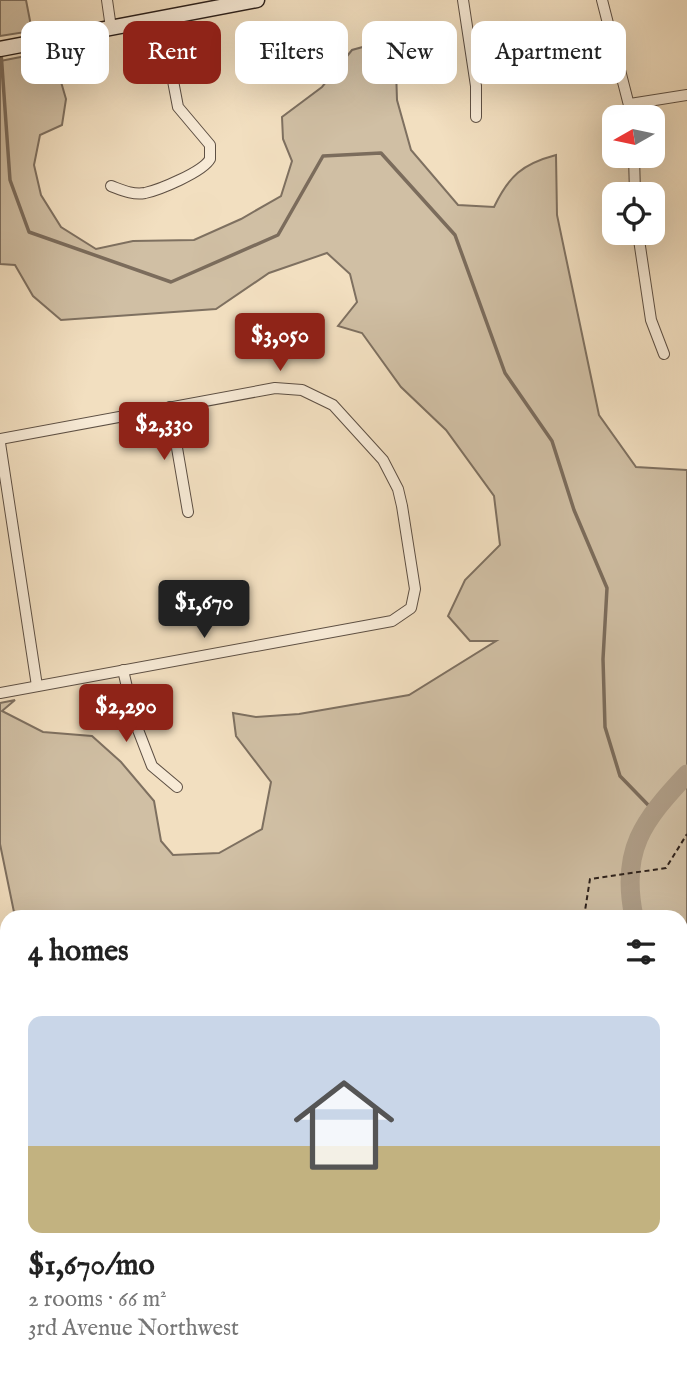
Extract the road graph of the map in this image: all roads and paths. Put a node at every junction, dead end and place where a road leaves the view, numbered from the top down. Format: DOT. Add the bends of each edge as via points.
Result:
graph roads {
  1 [pos="107,0"];
  2 [pos="253,0"];
  3 [pos="463,0"];
  4 [pos="602,0"];
  5 [pos="161,18"];
  6 [pos="111,28"];
  7 [pos="0,49"];
  8 [pos="687,95"];
  9 [pos="630,104"];
  10 [pos="476,117"];
  11 [pos="111,186"];
  12 [pos="640,245"];
  13 [pos="664,354"];
  14 [pos="170,407"];
  15 [pos="0,441"];
  16 [pos="188,512"];
  17 [pos="122,670"];
  18 [pos="37,686"];
  19 [pos="0,693"];
  20 [pos="177,787"];
  21 [pos="687,834"];
  22 [pos="585,910"];
  1 -- 6 [label="street"];
  2 -- 5 [label="street"];
  3 -- 10 [label="street"];
  4 -- 9 [label="street"];
  5 -- 6 [label="street"];
  5 -- 11 [label="street" via="174,96 184,117 209,145 210,159 202,169 146,193"];
  6 -- 7 [label="street"];
  8 -- 9 [label="street"];
  12 -- 13 [label="street" via="651,320"];
  14 -- 15 [label="street"];
  14 -- 16 [label="street"];
  14 -- 17 [label="street" via="275,388 302,390 333,405 393,476 415,589 411,608 392,621"];
  15 -- 18 [label="street"];
  17 -- 18 [label="street"];
  17 -- 20 [label="street" via="152,766"];
  18 -- 19 [label="street"];
  21 -- 22 [label="path" via="666,869 590,879"];
}
